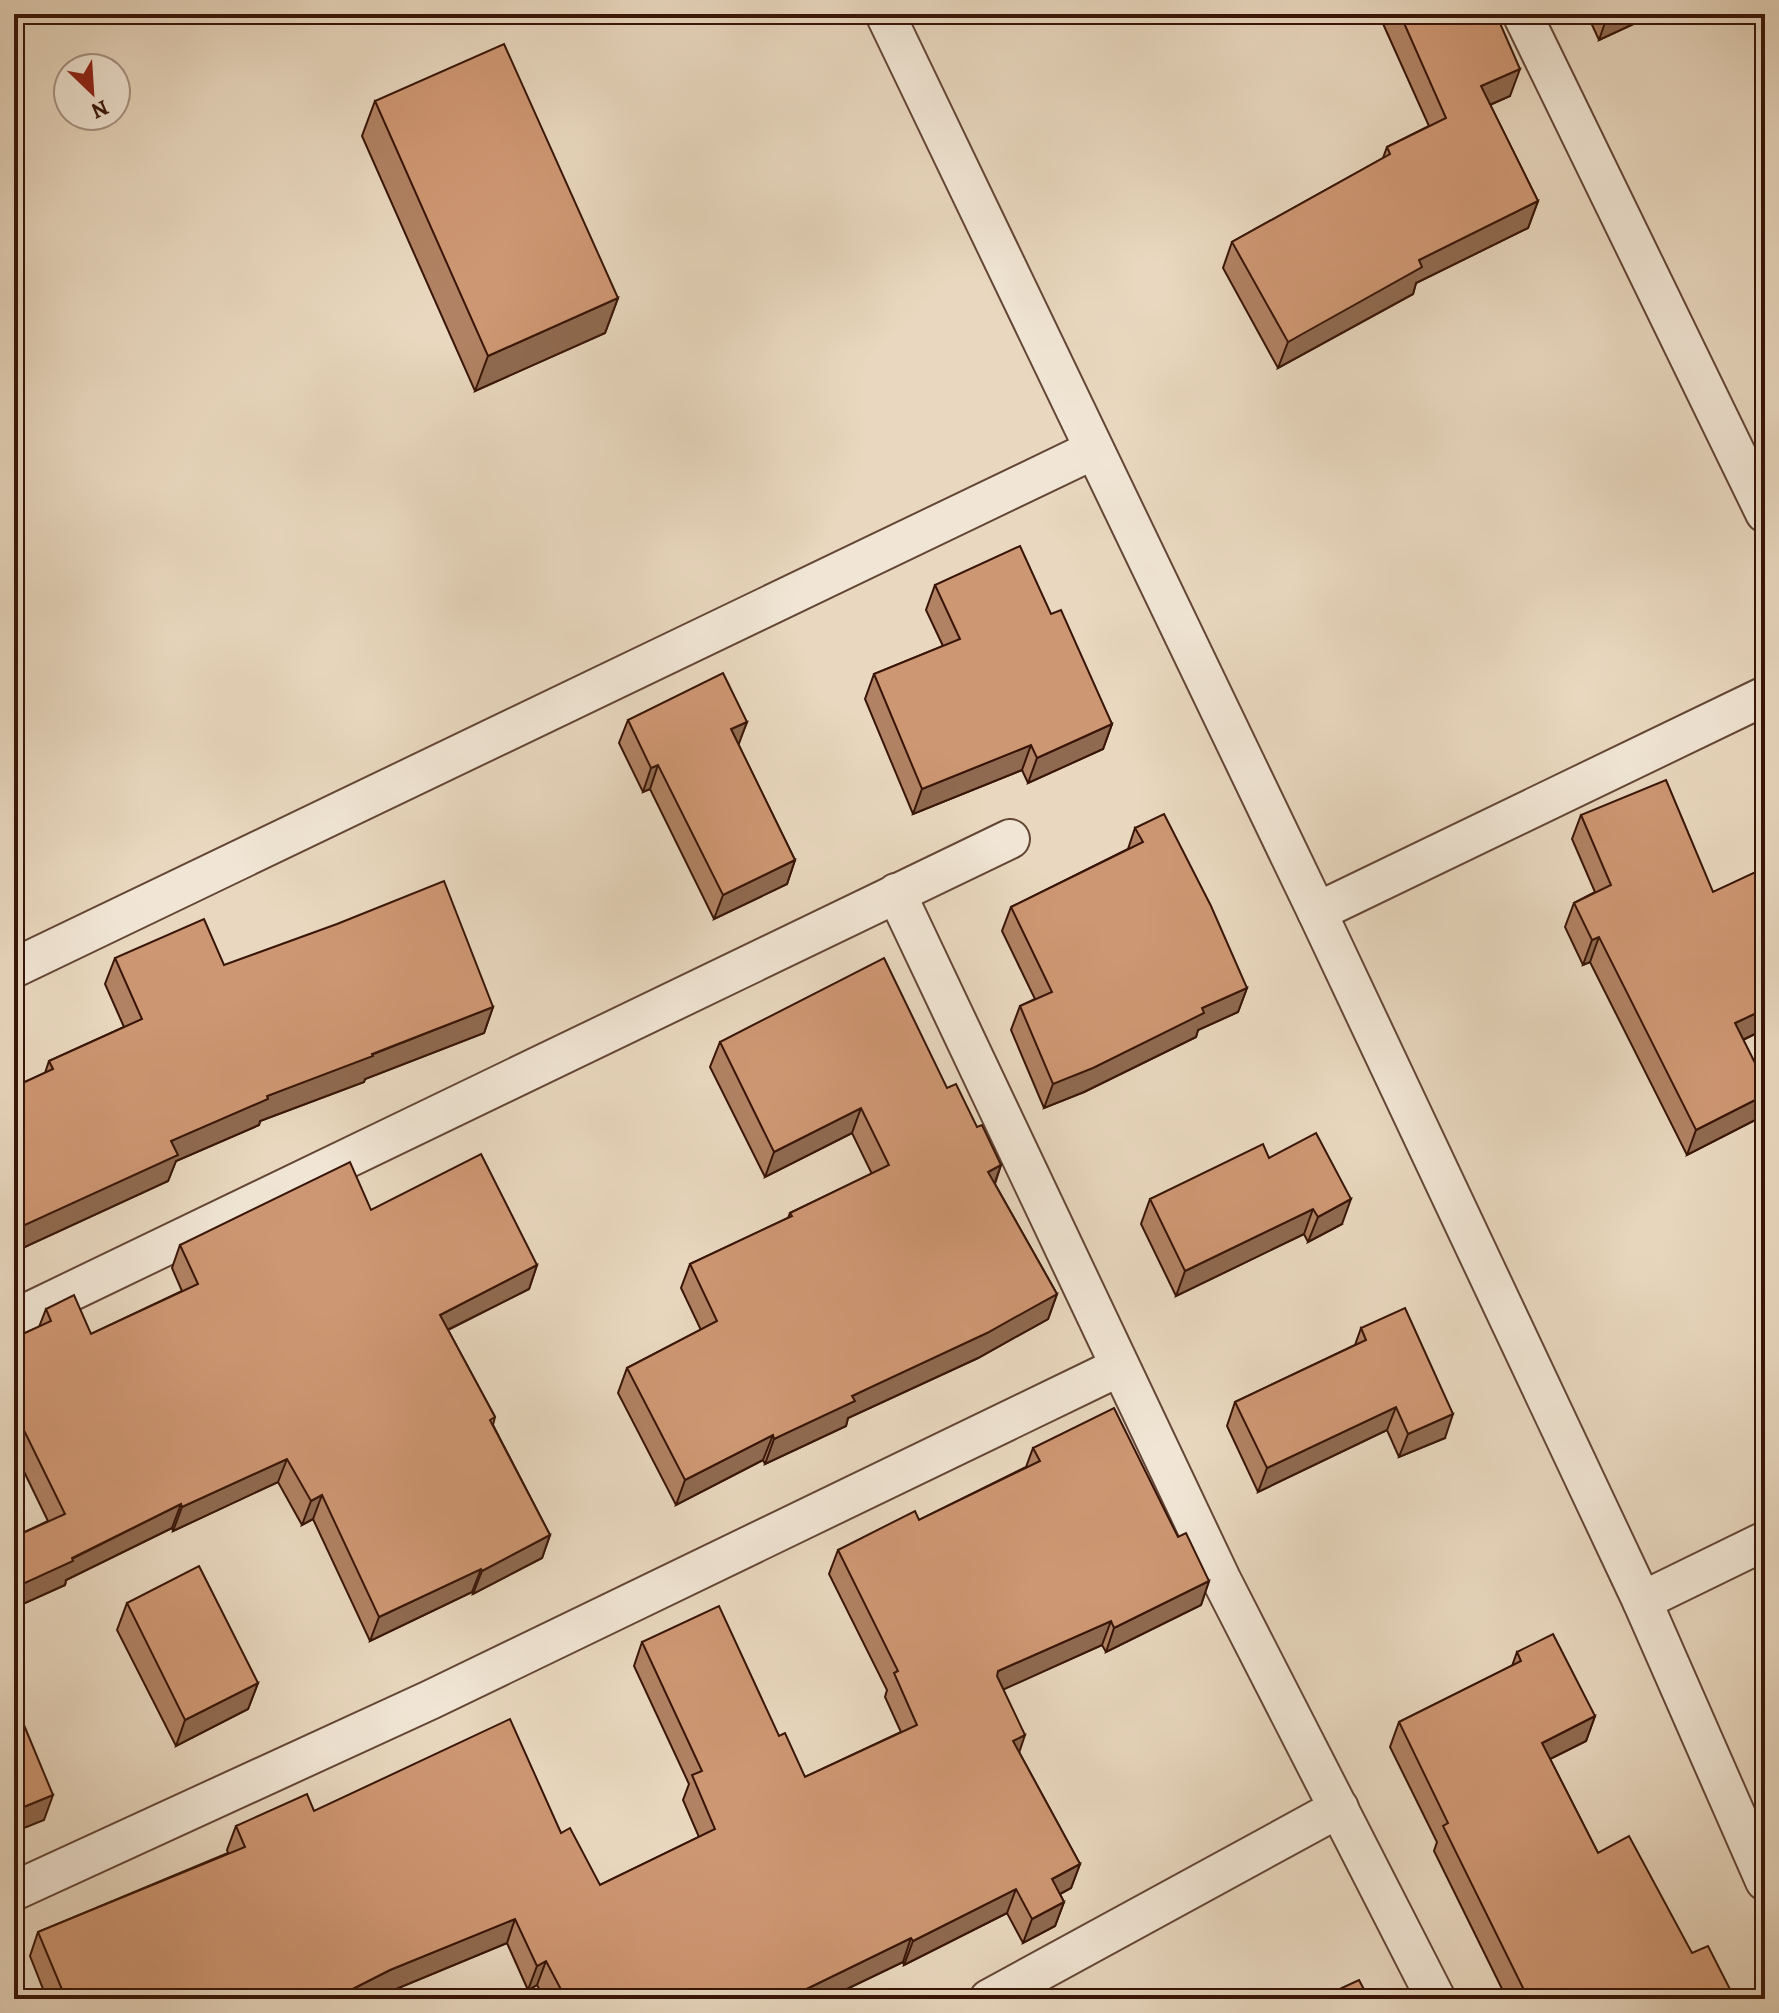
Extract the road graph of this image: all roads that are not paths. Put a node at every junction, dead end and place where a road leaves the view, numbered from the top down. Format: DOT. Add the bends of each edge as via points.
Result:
graph roads {
  1 [pos="885,14"];
  2 [pos="1522,14"];
  3 [pos="1093,450"];
  4 [pos="1765,513"];
  5 [pos="1765,696"];
  6 [pos="1010,839"];
  7 [pos="896,893"];
  8 [pos="1317,912"];
  9 [pos="14,968"];
  10 [pos="14,1319"];
  11 [pos="1119,1367"];
  12 [pos="1765,1541"];
  13 [pos="1642,1601"];
  14 [pos="1339,1808"];
  15 [pos="1765,1881"];
  16 [pos="14,1891"];
  17 [pos="989,1999"];
  18 [pos="1436,1999"];
  1 -- 3 [label="street"];
  2 -- 4 [label="street"];
  3 -- 8 [label="street"];
  3 -- 9 [label="street"];
  5 -- 8 [label="street"];
  6 -- 7 [label="street"];
  7 -- 10 [label="street"];
  7 -- 11 [label="street"];
  8 -- 13 [label="street"];
  11 -- 14 [label="street"];
  11 -- 16 [label="street" via="430,1700"];
  12 -- 13 [label="street"];
  13 -- 15 [label="street"];
  14 -- 17 [label="street"];
  14 -- 18 [label="street"];
}
